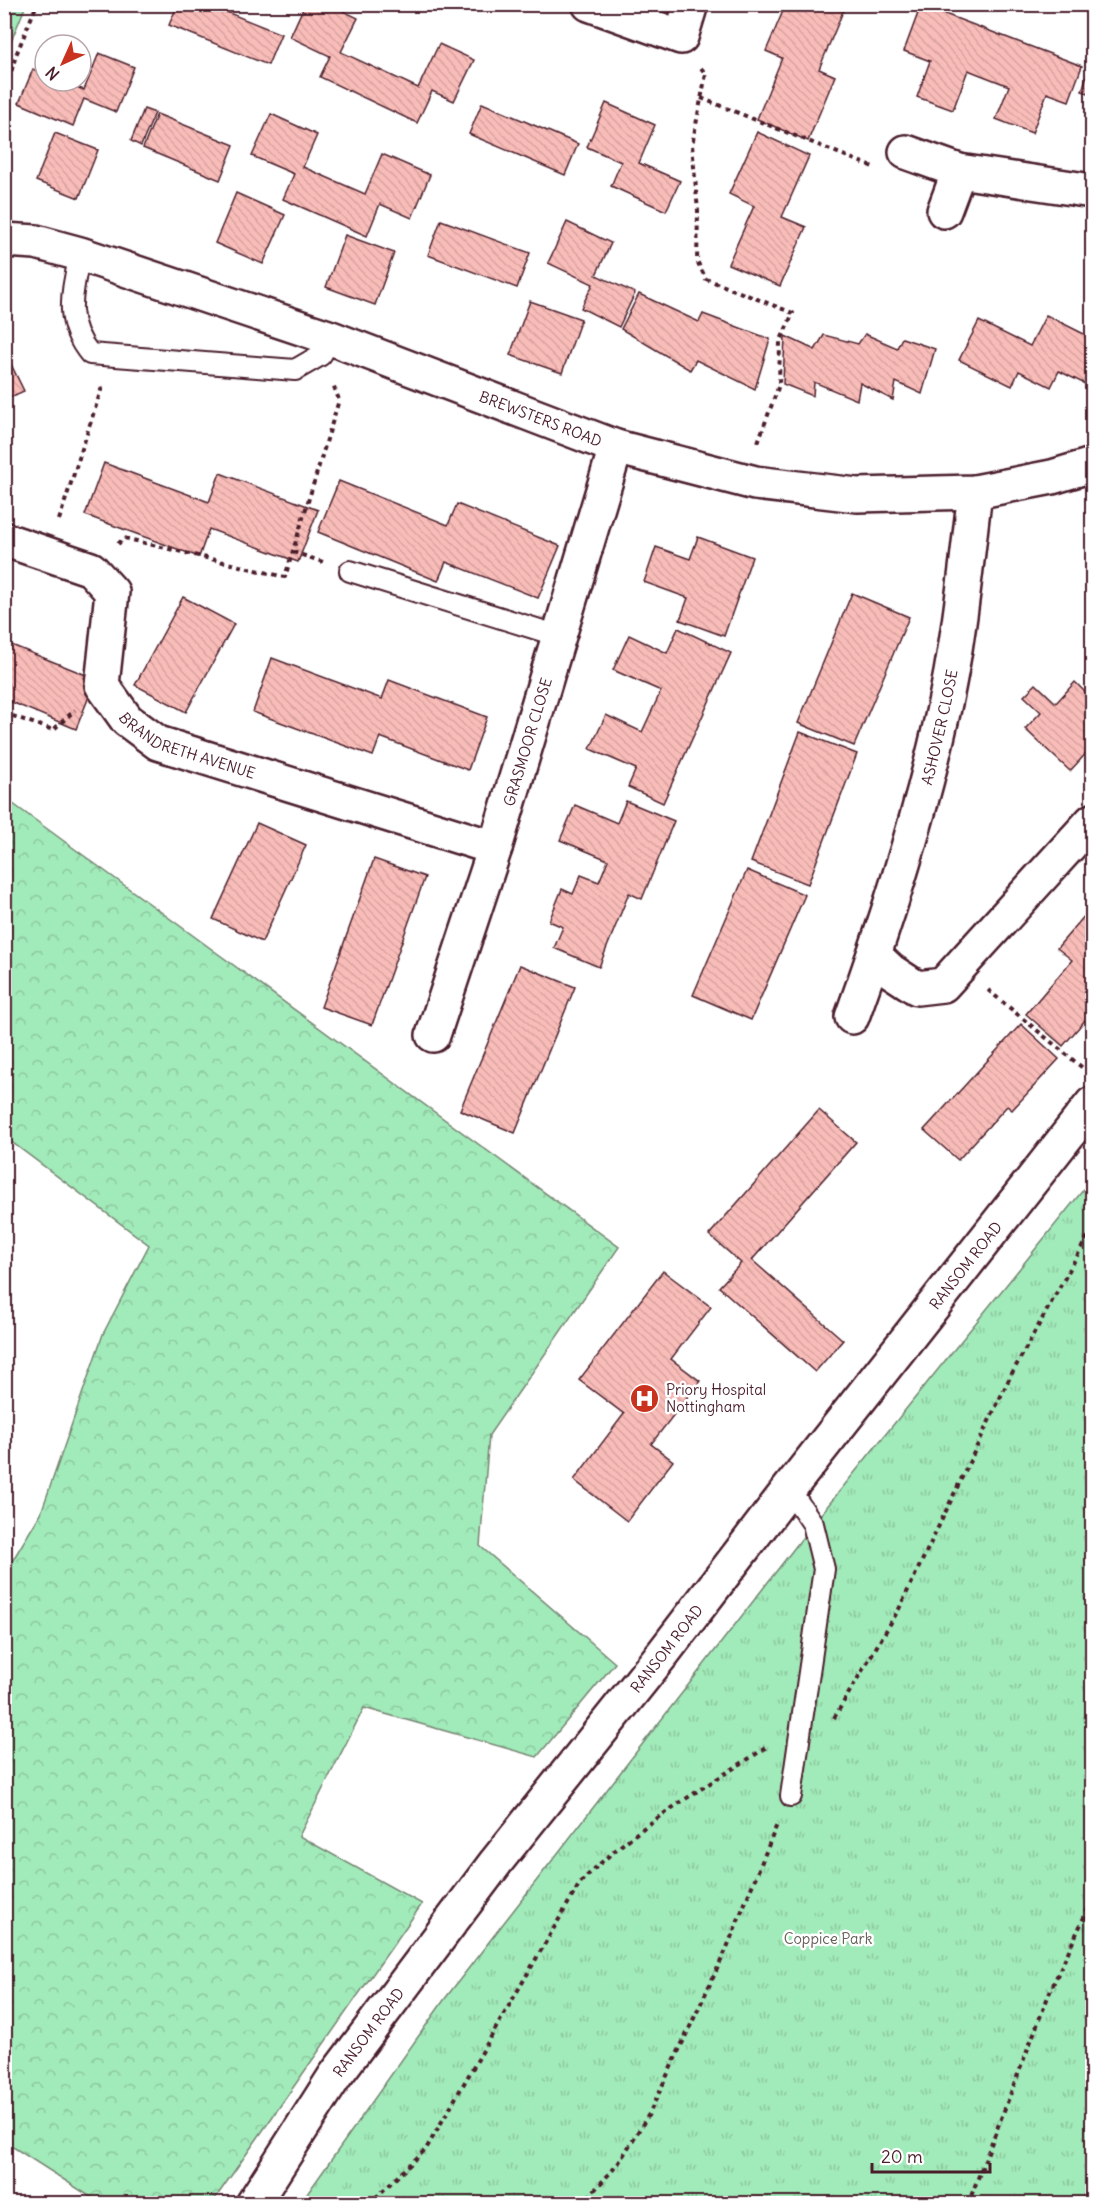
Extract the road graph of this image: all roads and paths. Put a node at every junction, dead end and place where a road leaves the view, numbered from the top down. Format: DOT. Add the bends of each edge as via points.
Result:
graph roads {
  1 [pos="37,4"];
  2 [pos="589,4"];
  3 [pos="691,4"];
  4 [pos="681,37"];
  5 [pos="4,97"];
  6 [pos="701,98"];
  7 [pos="906,152"];
  8 [pos="959,171"];
  9 [pos="1092,191"];
  10 [pos="944,211"];
  11 [pos="4,240"];
  12 [pos="80,254"];
  13 [pos="326,346"];
  14 [pos="104,380"];
  15 [pos="616,447"];
  16 [pos="1092,465"];
  17 [pos="744,480"];
  18 [pos="975,492"];
  19 [pos="68,495"];
  20 [pos="6,540"];
  21 [pos="293,552"];
  22 [pos="313,559"];
  23 [pos="91,569"];
  24 [pos="350,571"];
  25 [pos="559,636"];
  26 [pos="102,685"];
  27 [pos="4,713"];
  28 [pos="1092,821"];
  29 [pos="495,848"];
  30 [pos="874,955"];
  31 [pos="959,967"];
  32 [pos="852,1017"];
  33 [pos="433,1035"];
  34 [pos="1092,1075"];
  35 [pos="1092,1104"];
  36 [pos="1092,1229"];
  37 [pos="789,1489"];
  38 [pos="801,1726"];
  39 [pos="830,1727"];
  40 [pos="791,1796"];
  41 [pos="1092,1900"];
  42 [pos="253,2204"];
  43 [pos="369,2204"];
  44 [pos="582,2204"];
  45 [pos="968,2204"];
  1 -- 5 [label="path"];
  2 -- 4 [label="street"];
  3 -- 4 [label="street"];
  4 -- 6 [label="path" via="705,74"];
  6 -- 7 [label="path" via="891,175"];
  6 -- 17 [label="path" via="693,145 697,261 706,279 793,313 780,342 779,385"];
  7 -- 8 [label="street"];
  8 -- 9 [label="street"];
  8 -- 10 [label="street"];
  11 -- 12 [label="street, BREWSTERS ROAD" via="36,242"];
  12 -- 13 [label="street, BREWSTERS ROAD"];
  12 -- 13 [label="lane" via="70,304 78,339 90,354 295,370"];
  13 -- 15 [label="street, BREWSTERS ROAD"];
  13 -- 21 [label="path" via="339,400"];
  14 -- 19 [label="path"];
  15 -- 17 [label="street, BREWSTERS ROAD"];
  15 -- 25 [label="street, GRASMOOR CLOSE"];
  16 -- 18 [label="street, BREWSTERS ROAD"];
  17 -- 18 [label="street, BREWSTERS ROAD" via="857,495"];
  18 -- 30 [label="street, ASHOVER CLOSE" via="942,716"];
  20 -- 23 [label="street"];
  21 -- 22 [label="path"];
  21 -- 23 [label="path" via="285,578 124,538"];
  23 -- 26 [label="street" via="112,592"];
  24 -- 25 [label="lane"];
  25 -- 29 [label="street, GRASMOOR CLOSE"];
  26 -- 27 [label="path" via="53,730"];
  26 -- 29 [label="street, BRANDRETH AVENUE" via="127,720 158,743"];
  28 -- 31 [label="street"];
  29 -- 33 [label="street, GRASMOOR CLOSE"];
  30 -- 31 [label="street" via="917,988 943,985"];
  30 -- 32 [label="street, ASHOVER CLOSE"];
  31 -- 34 [label="path"];
  35 -- 37 [label="street, RANSOM ROAD"];
  36 -- 39 [label="path" via="1011,1375 899,1609"];
  37 -- 38 [label="lane" via="813,1524 825,1569"];
  37 -- 42 [label="street, RANSOM ROAD" via="496,1862 342,2067"];
  38 -- 40 [label="lane"];
  38 -- 43 [label="path" via="663,1815 609,1854 580,1883 426,2149"];
  40 -- 44 [label="path" via="726,1950 649,2114 618,2164"];
  41 -- 45 [label="path" via="1051,1989"];
}
